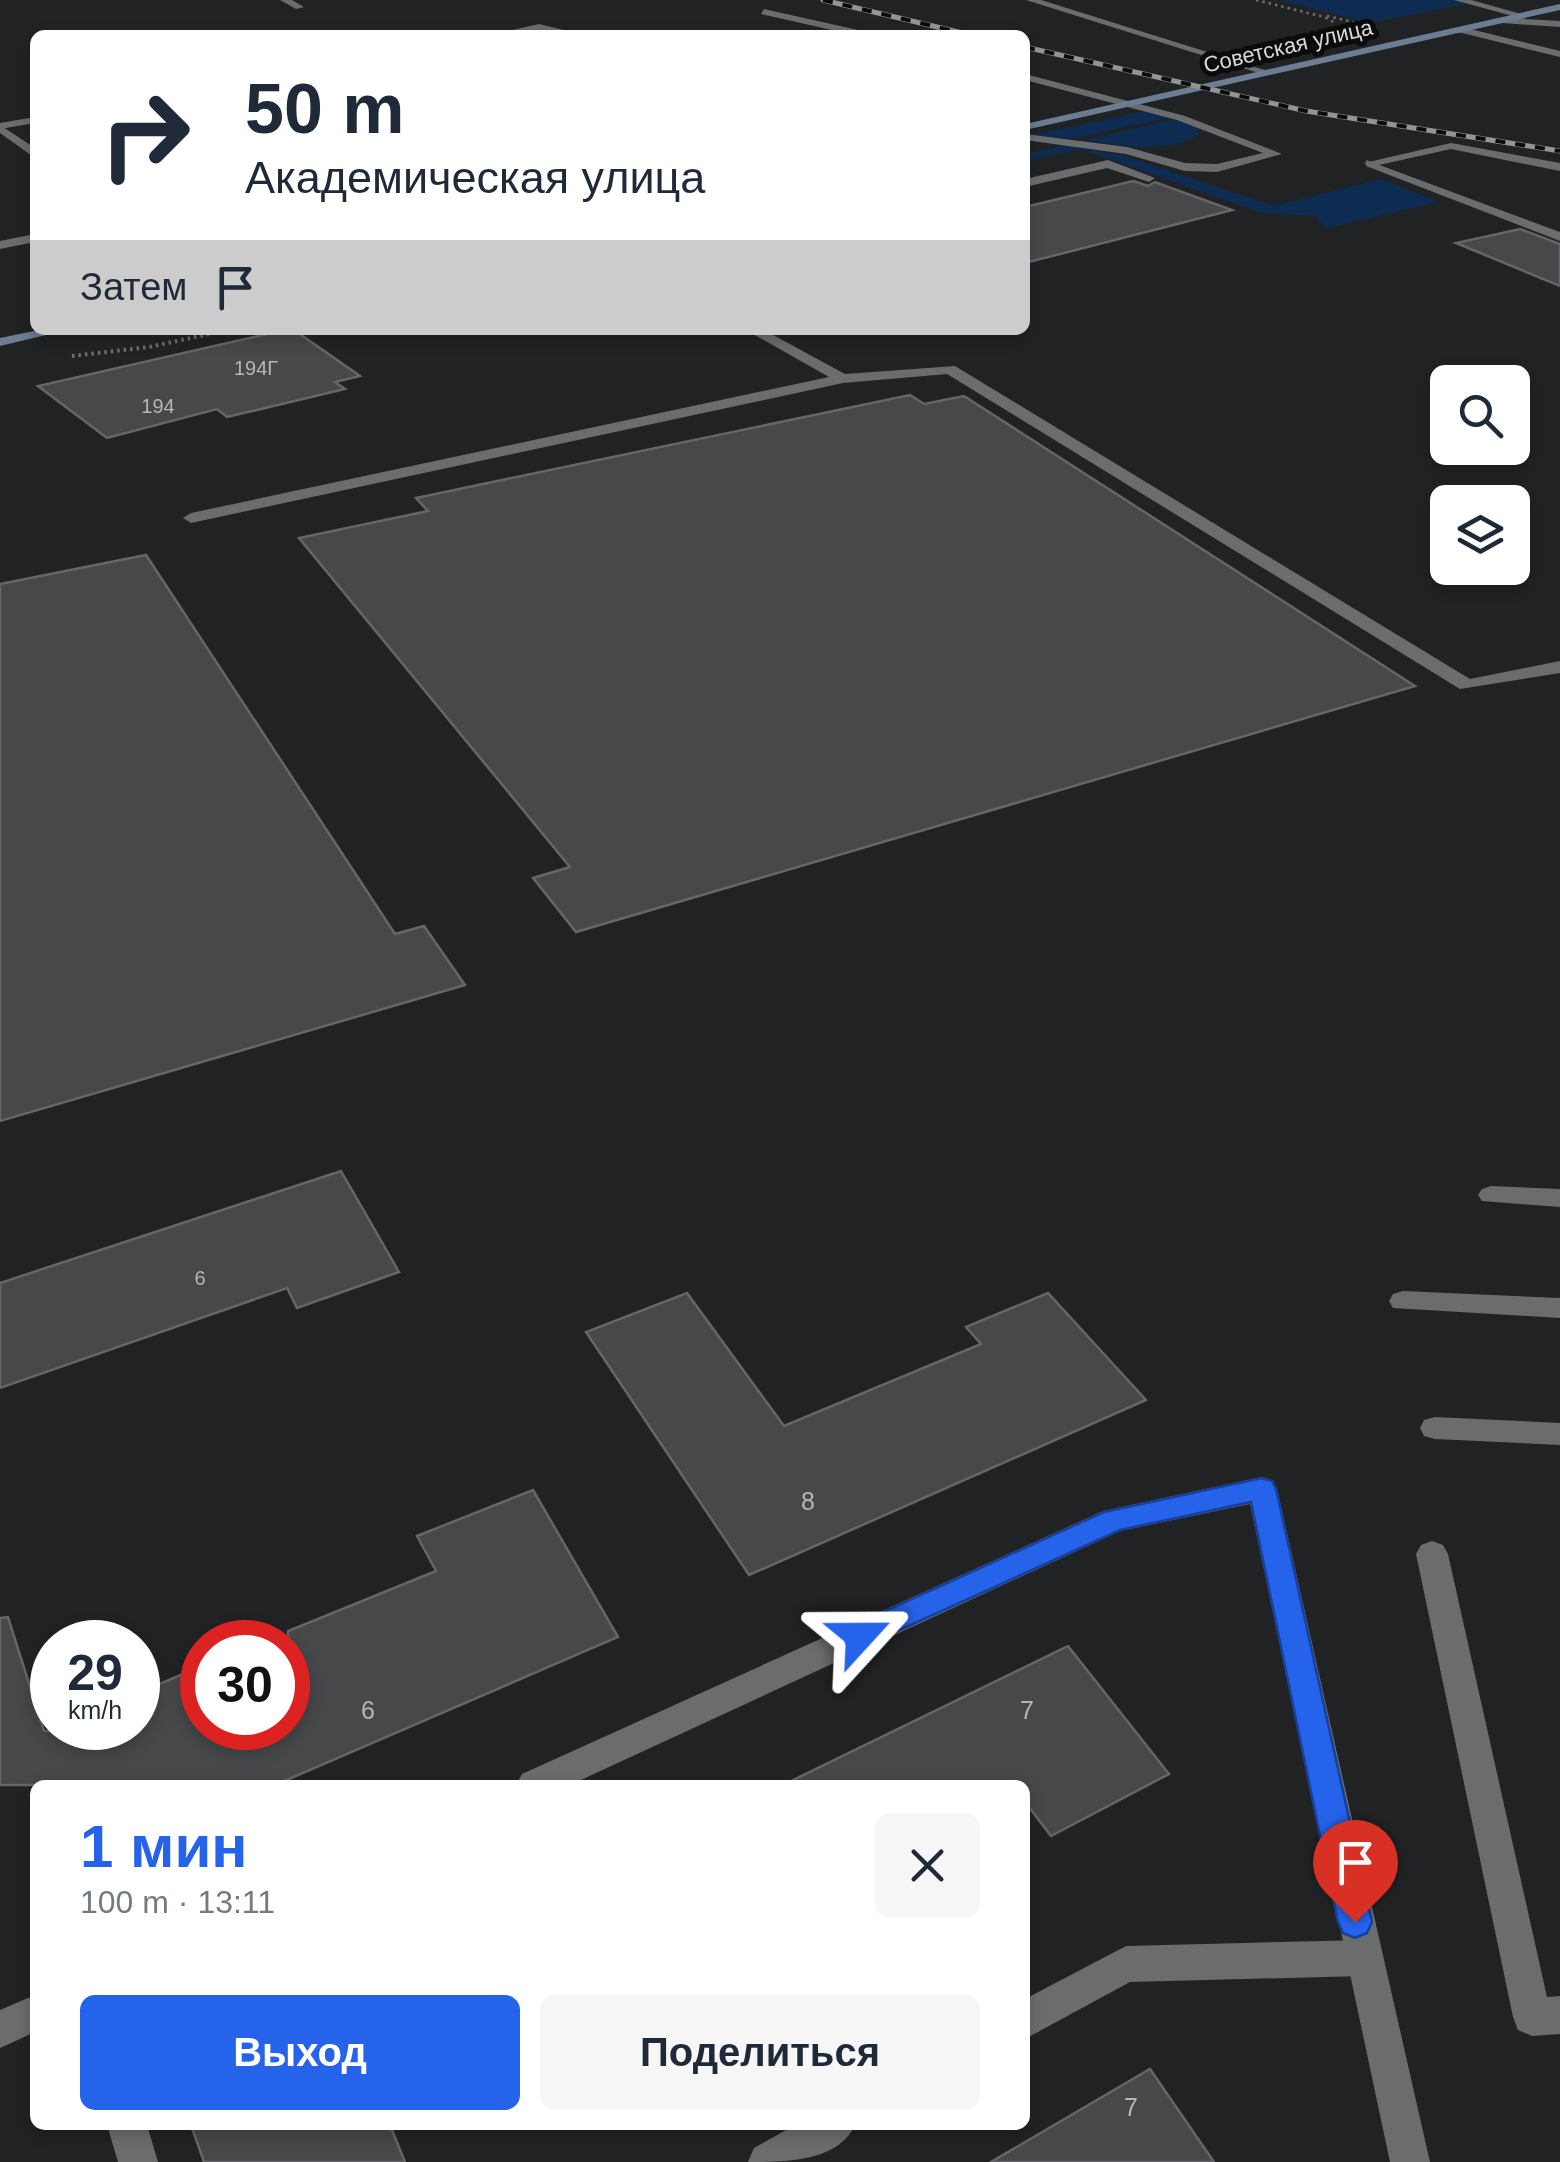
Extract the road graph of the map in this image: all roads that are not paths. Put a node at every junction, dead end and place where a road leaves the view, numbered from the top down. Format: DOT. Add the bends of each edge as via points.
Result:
graph roads {
  1 [pos="285,0"];
  2 [pos="1031,0"];
  3 [pos="1459,0"];
  4 [pos="299,6"];
  5 [pos="1560,8"];
  6 [pos="764,12"];
  7 [pos="1524,16"];
  8 [pos="1500,21"];
  9 [pos="1560,24"];
  10 [pos="519,30"];
  11 [pos="557,30"];
  12 [pos="845,30"];
  13 [pos="1462,30"];
  14 [pos="1560,54"];
  15 [pos="1269,73"];
  16 [pos="1030,78"];
  17 [pos="1126,106"];
  18 [pos="30,121"];
  19 [pos="1030,126"];
  20 [pos="0,128"];
  21 [pos="1030,138"];
  22 [pos="30,150"];
  23 [pos="1560,166"];
  24 [pos="1149,178"];
  25 [pos="1030,182"];
  26 [pos="1560,236"];
  27 [pos="30,239"];
  28 [pos="0,245"];
  29 [pos="35,335"];
  30 [pos="762,335"];
  31 [pos="0,342"];
  32 [pos="843,379"];
  33 [pos="191,518"];
  34 [pos="1560,667"];
  35 [pos="1491,1195"];
  36 [pos="1560,1198"];
  37 [pos="1403,1301"];
  38 [pos="1560,1308"];
  39 [pos="1435,1428"];
  40 [pos="1560,1434"];
  41 [pos="1432,1554"];
  42 [pos="545,1780"];
  43 [pos="1363,1958"];
  44 [pos="30,2015"];
  45 [pos="1560,2015"];
  46 [pos="1030,2017"];
  47 [pos="0,2029"];
  48 [pos="129,2130"];
  49 [pos="826,2130"];
  50 [pos="138,2162"];
  51 [pos="768,2162"];
  52 [pos="1410,2162"];
  1 -- 4 [label="street"];
  2 -- 15 [label="street"];
  3 -- 7 [label="street"];
  5 -- 7 [label="main road, Советская улица"];
  6 -- 12 [label="street"];
  7 -- 8 [label="main road, Советская улица"];
  8 -- 9 [label="street"];
  8 -- 13 [label="main road, Советская улица"];
  10 -- 11 [label="street"];
  13 -- 14 [label="street"];
  13 -- 15 [label="main road, Советская улица"];
  15 -- 17 [label="main road, Советская улица"];
  16 -- 17 [label="street"];
  17 -- 19 [label="main road, Советская улица"];
  17 -- 21 [label="street" via="1181,118 1276,154 1218,168 1185,167"];
  18 -- 20 [label="street"];
  20 -- 22 [label="street"];
  23 -- 26 [label="street" via="1451,146 1370,164"];
  24 -- 25 [label="street" via="1108,164"];
  27 -- 28 [label="street"];
  29 -- 31 [label="main road"];
  30 -- 32 [label="street"];
  32 -- 33 [label="street"];
  32 -- 34 [label="street" via="950,369 1466,685"];
  35 -- 36 [label="street"];
  37 -- 38 [label="street"];
  39 -- 40 [label="street"];
  41 -- 45 [label="street" via="1532,2017"];
  42 -- 43 [label="street" via="1114,1520 1262,1489"];
  43 -- 46 [label="street" via="1126,1964"];
  43 -- 52 [label="street"];
  44 -- 47 [label="street"];
  48 -- 50 [label="street"];
  49 -- 51 [label="street"];
}
